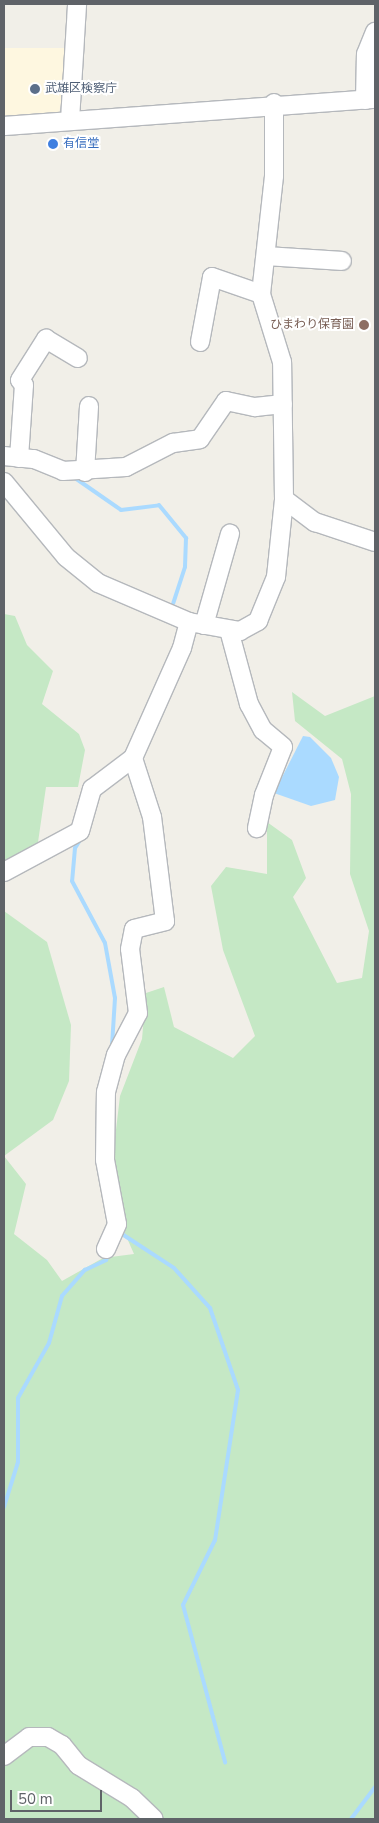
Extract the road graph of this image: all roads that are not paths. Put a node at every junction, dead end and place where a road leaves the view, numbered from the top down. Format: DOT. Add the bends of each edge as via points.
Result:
graph roads {
  1 [pos="76,4"];
  2 [pos="375,32"];
  3 [pos="370,100"];
  4 [pos="274,103"];
  5 [pos="70,120"];
  6 [pos="4,126"];
  7 [pos="267,256"];
  8 [pos="342,261"];
  9 [pos="261,294"];
  10 [pos="200,342"];
  11 [pos="78,358"];
  12 [pos="283,404"];
  13 [pos="89,406"];
  14 [pos="11,457"];
  15 [pos="85,472"];
  16 [pos="4,482"];
  17 [pos="284,499"];
  18 [pos="230,534"];
  19 [pos="375,542"];
  20 [pos="196,623"];
  21 [pos="229,630"];
  22 [pos="133,758"];
  23 [pos="257,828"];
  24 [pos="4,872"];
  25 [pos="112,1236"];
  26 [pos="4,1756"];
  27 [pos="154,1819"];
  1 -- 5 [label="street"];
  2 -- 3 [label="street" via="366,54"];
  3 -- 4 [label="street"];
  4 -- 5 [label="street"];
  4 -- 7 [label="street" via="274,176"];
  5 -- 6 [label="street"];
  7 -- 8 [label="street"];
  7 -- 9 [label="street"];
  9 -- 10 [label="street" via="212,277"];
  9 -- 12 [label="street" via="282,362"];
  11 -- 14 [label="street" via="46,339 20,380 24,385"];
  12 -- 15 [label="street" via="255,406 226,401 200,439 173,443 126,467"];
  12 -- 17 [label="street"];
  13 -- 15 [label="street"];
  14 -- 15 [label="street"];
  16 -- 20 [label="street" via="80,572"];
  17 -- 19 [label="street" via="315,522"];
  17 -- 21 [label="street" via="279,556 265,608 250,629"];
  18 -- 20 [label="street"];
  20 -- 21 [label="street"];
  20 -- 22 [label="street"];
  21 -- 23 [label="street" via="249,704 263,730 283,747 264,795"];
  22 -- 24 [label="street" via="92,789 80,831"];
  22 -- 25 [label="street" via="152,817 165,921 134,929 130,949 138,1013 116,1055 106,1092 104,1160"];
  26 -- 27 [label="street" via="28,1737 48,1736 62,1745 78,1765 132,1798"];
}
